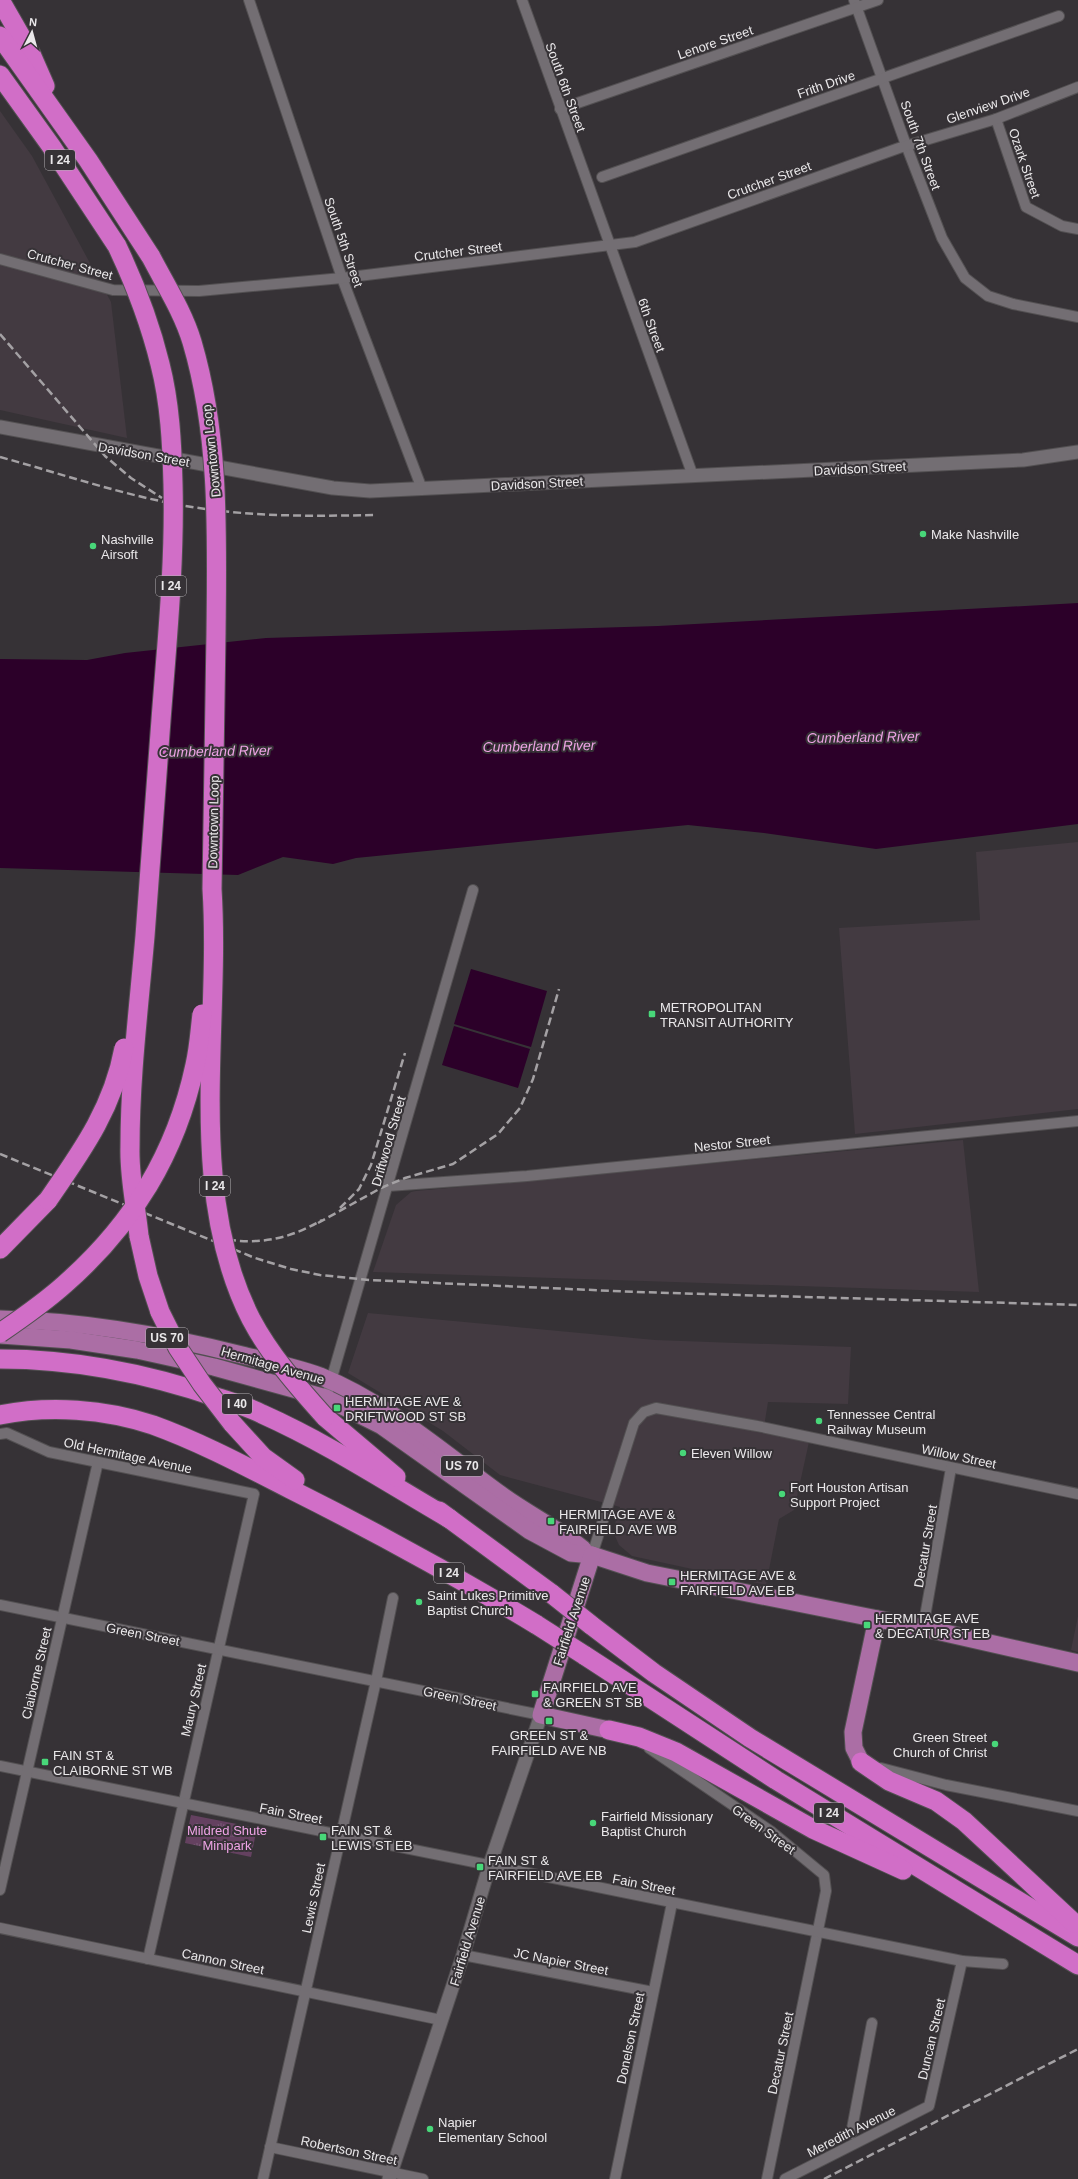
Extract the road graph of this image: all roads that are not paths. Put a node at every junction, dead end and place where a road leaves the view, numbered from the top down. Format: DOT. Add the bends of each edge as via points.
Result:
graph roads {
  1 [pos="0,0"];
  2 [pos="249,0"];
  3 [pos="522,0"];
  4 [pos="878,0"];
  5 [pos="855,4"];
  6 [pos="1059,16"];
  7 [pos="0,36"];
  8 [pos="0,75"];
  9 [pos="883,78"];
  10 [pos="1078,87"];
  11 [pos="560,109"];
  12 [pos="996,119"];
  13 [pos="63,125"];
  14 [pos="906,145"];
  15 [pos="602,177"];
  16 [pos="586,182"];
  17 [pos="1078,229"];
  18 [pos="610,245"];
  19 [pos="0,259"];
  20 [pos="342,278"];
  21 [pos="1078,317"];
  22 [pos="0,427"];
  23 [pos="1078,452"];
  24 [pos="693,476"];
  25 [pos="422,489"];
  26 [pos="473,890"];
  27 [pos="214,923"];
  28 [pos="145,934"];
  29 [pos="1078,1121"];
  30 [pos="388,1186"];
  31 [pos="0,1249"];
  32 [pos="0,1319"];
  33 [pos="0,1334"];
  34 [pos="0,1359"];
  35 [pos="330,1381"];
  36 [pos="326,1398"];
  37 [pos="647,1411"];
  38 [pos="0,1415"];
  39 [pos="0,1434"];
  40 [pos="98,1462"];
  41 [pos="952,1468"];
  42 [pos="254,1494"];
  43 [pos="1078,1494"];
  44 [pos="450,1519"];
  45 [pos="359,1523"];
  46 [pos="592,1555"];
  47 [pos="393,1598"];
  48 [pos="0,1605"];
  49 [pos="63,1618"];
  50 [pos="877,1619"];
  51 [pos="923,1628"];
  52 [pos="218,1649"];
  53 [pos="1078,1662"];
  54 [pos="376,1681"];
  55 [pos="541,1715"];
  56 [pos="609,1730"];
  57 [pos="861,1762"];
  58 [pos="0,1766"];
  59 [pos="27,1772"];
  60 [pos="182,1804"];
  61 [pos="1078,1811"];
  62 [pos="340,1836"];
  63 [pos="489,1867"];
  64 [pos="0,1890"];
  65 [pos="672,1903"];
  66 [pos="985,1908"];
  67 [pos="1078,1926"];
  68 [pos="0,1928"];
  69 [pos="818,1932"];
  70 [pos="1078,1937"];
  71 [pos="463,1955"];
  72 [pos="148,1959"];
  73 [pos="962,1961"];
  74 [pos="1003,1964"];
  75 [pos="1078,1965"];
  76 [pos="305,1992"];
  77 [pos="653,1992"];
  78 [pos="441,2020"];
  79 [pos="872,2024"];
  80 [pos="929,2106"];
  81 [pos="851,2134"];
  82 [pos="270,2147"];
  83 [pos="390,2176"];
  84 [pos="263,2179"];
  85 [pos="423,2179"];
  86 [pos="615,2179"];
  87 [pos="767,2179"];
  88 [pos="785,2179"];
  1 -- 13 [label="highway" via="31,54"];
  2 -- 20 [label="street, South 5th Street"];
  3 -- 11 [label="street, South 6th Street"];
  4 -- 5 [label="street, Lenore Street"];
  5 -- 9 [label="street, South 7th Street"];
  5 -- 11 [label="street, Lenore Street"];
  6 -- 9 [label="street, Frith Drive"];
  7 -- 13 [label="highway, Downtown Loop / I 24"];
  8 -- 28 [label="highway, I 24, bridge" via="117,246 135,284 161,366 169,411 174,524 171,592"];
  9 -- 14 [label="street, South 7th Street"];
  9 -- 15 [label="street, Frith Drive"];
  10 -- 12 [label="street, Glenview Drive"];
  11 -- 16 [label="street, South 6th Street"];
  12 -- 14 [label="street, Glenview Drive"];
  12 -- 17 [label="street, Ozark Street" via="1026,207 1062,226"];
  13 -- 27 [label="highway, Downtown Loop / I 24, bridge" via="151,257 191,340 204,389 212,440 216,498 212,889"];
  14 -- 18 [label="street, Crutcher Street" via="634,242"];
  14 -- 21 [label="street, South 7th Street" via="942,238 965,278 988,296 1013,304"];
  16 -- 18 [label="street, 6th Street"];
  18 -- 20 [label="street, Crutcher Street"];
  18 -- 24 [label="street, 6th Street"];
  19 -- 20 [label="street, Crutcher Street" via="113,290 199,291"];
  20 -- 25 [label="street, South 5th Street"];
  22 -- 25 [label="street, Davidson Street" via="333,488"];
  23 -- 24 [label="street, Davidson Street" via="1023,460"];
  24 -- 25 [label="street, Davidson Street"];
  26 -- 30 [label="street, Driftwood Street"];
  27 -- 33 [label="highway, bridge" via="196,1063 169,1148 137,1206 85,1265 64,1285"];
  27 -- 44 [label="highway, I 24, bridge" via="211,1102 213,1175 221,1226 233,1276 251,1319 289,1377 325,1417 372,1458"];
  28 -- 31 [label="highway, bridge" via="120,1070 107,1106 90,1140 48,1200"];
  28 -- 45 [label="highway, I 24, bridge" via="132,1073 131,1186 148,1276 160,1312 178,1348 202,1384 263,1457"];
  29 -- 30 [label="street, Nestor Street" via="527,1176"];
  30 -- 35 [label="street, Driftwood Street" via="361,1269 349,1322"];
  32 -- 35 [label="main road, Hermitage Avenue / US 70" via="37,1320 151,1335 261,1360"];
  33 -- 36 [label="main road, Hermitage Avenue / US 70" via="71,1340 137,1350 214,1367"];
  34 -- 44 [label="highway, I 40" via="69,1362 117,1370 186,1387 261,1413 319,1442"];
  35 -- 36 [label="street, Driftwood Street"];
  35 -- 46 [label="main road, Hermitage Avenue / US 70" via="407,1424 501,1495"];
  36 -- 46 [label="main road, Hermitage Avenue / US 70" via="382,1426 530,1531 571,1553"];
  37 -- 41 [label="street, Willow Street" via="662,1409 757,1426"];
  37 -- 46 [label="street, Fairfield Avenue" via="634,1423"];
  38 -- 45 [label="highway" via="56,1409 103,1414 152,1425 222,1454"];
  39 -- 40 [label="street, Old Hermitage Avenue" via="7,1433 50,1452"];
  40 -- 42 [label="street, Old Hermitage Avenue"];
  40 -- 49 [label="street, Claiborne Street"];
  41 -- 43 [label="street, Willow Street"];
  41 -- 51 [label="street, Decatur Street"];
  42 -- 52 [label="street, Maury Street"];
  44 -- 70 [label="highway, I 24, bridge" via="654,1673 750,1738"];
  45 -- 66 [label="highway, I 24, bridge" via="463,1580 537,1625 782,1784"];
  46 -- 50 [label="main road, Hermitage Avenue / US 70" via="647,1573"];
  46 -- 55 [label="main road, Fairfield Avenue"];
  47 -- 54 [label="street, Lewis Street"];
  48 -- 49 [label="street, Green Street"];
  49 -- 52 [label="street, Green Street"];
  49 -- 59 [label="street, Claiborne Street"];
  50 -- 51 [label="main road, Hermitage Avenue / US 70"];
  50 -- 57 [label="main road" via="852,1736 854,1748"];
  51 -- 53 [label="main road, Hermitage Avenue / US 70"];
  52 -- 54 [label="street, Green Street"];
  52 -- 60 [label="street, Maury Street"];
  54 -- 55 [label="street, Green Street"];
  54 -- 62 [label="street, Lewis Street"];
  55 -- 56 [label="main road, Green Street"];
  55 -- 63 [label="street, Fairfield Avenue"];
  56 -- 66 [label="highway" via="639,1736 676,1752 813,1829"];
  56 -- 69 [label="street, Green Street" via="650,1749 772,1832 824,1875 826,1891"];
  57 -- 61 [label="street" via="946,1785"];
  57 -- 67 [label="highway" via="889,1781 936,1801 964,1821"];
  58 -- 59 [label="street, Fain Street"];
  59 -- 60 [label="street, Fain Street"];
  59 -- 64 [label="street, Claiborne Street"];
  60 -- 62 [label="street, Fain Street"];
  60 -- 72 [label="street, Maury Street"];
  62 -- 63 [label="street, Fain Street"];
  62 -- 76 [label="street, Lewis Street"];
  63 -- 65 [label="street, Fain Street"];
  63 -- 71 [label="street, Fairfield Avenue"];
  65 -- 69 [label="street, Fain Street"];
  65 -- 77 [label="street, Donelson Street"];
  66 -- 75 [label="highway, I 24"];
  68 -- 72 [label="street, Cannon Street"];
  69 -- 73 [label="street, Fain Street"];
  69 -- 87 [label="street, Decatur Street"];
  71 -- 77 [label="street, JC Napier Street"];
  71 -- 78 [label="street, Fairfield Avenue"];
  72 -- 76 [label="street, Cannon Street"];
  73 -- 74 [label="street, Fain Street"];
  73 -- 80 [label="street, Duncan Street"];
  76 -- 78 [label="street, Cannon Street"];
  76 -- 82 [label="street, Lewis Street"];
  77 -- 86 [label="street, Donelson Street"];
  78 -- 83 [label="street, Fairfield Avenue"];
  79 -- 81 [label="street"];
  80 -- 88 [label="street, Meredith Avenue"];
  82 -- 83 [label="street, Robertson Street"];
  82 -- 84 [label="street, Lewis Street"];
  83 -- 85 [label="street, Robertson Street"];
}
